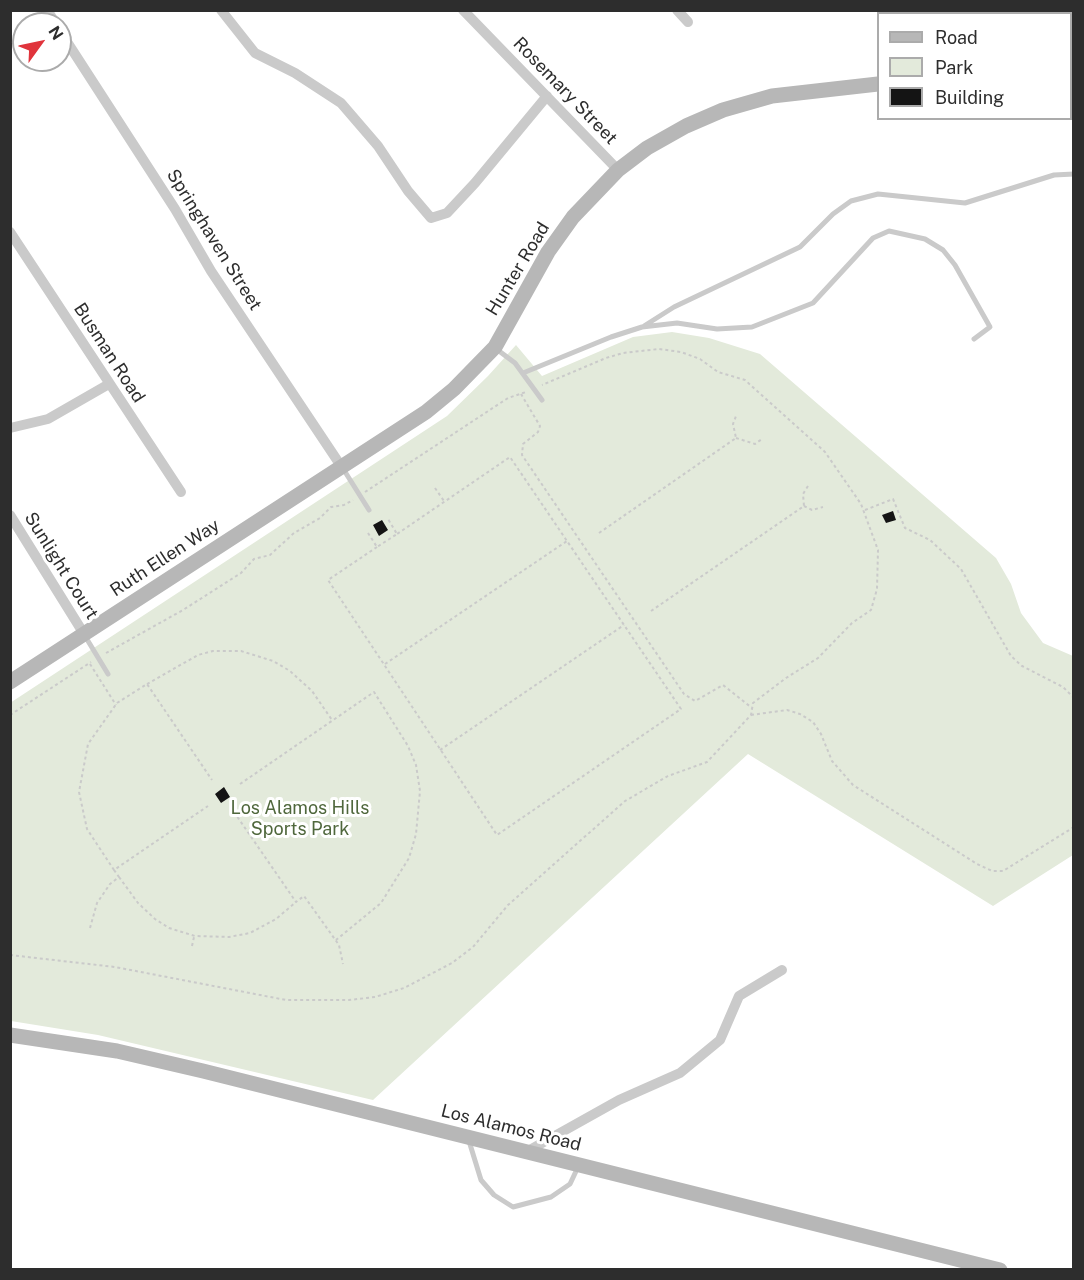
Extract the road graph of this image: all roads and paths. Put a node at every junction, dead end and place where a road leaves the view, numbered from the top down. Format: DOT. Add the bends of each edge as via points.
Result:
graph roads {
  1 [pos="221,10"];
  2 [pos="463,10"];
  3 [pos="677,10"];
  4 [pos="688,22"];
  5 [pos="72,50"];
  6 [pos="877,84"];
  7 [pos="547,96"];
  8 [pos="618,170"];
  9 [pos="1074,174"];
  10 [pos="10,232"];
  11 [pos="642,327"];
  12 [pos="974,339"];
  13 [pos="495,347"];
  14 [pos="523,373"];
  15 [pos="108,384"];
  16 [pos="534,388"];
  17 [pos="521,394"];
  18 [pos="542,400"];
  19 [pos="736,417"];
  20 [pos="10,429"];
  21 [pos="736,438"];
  22 [pos="762,440"];
  23 [pos="341,465"];
  24 [pos="808,486"];
  25 [pos="435,488"];
  26 [pos="181,492"];
  27 [pos="360,495"];
  28 [pos="444,502"];
  29 [pos="804,507"];
  30 [pos="823,507"];
  31 [pos="369,510"];
  32 [pos="864,511"];
  33 [pos="10,515"];
  34 [pos="388,519"];
  35 [pos="599,532"];
  36 [pos="368,533"];
  37 [pos="397,534"];
  38 [pos="567,541"];
  39 [pos="377,547"];
  40 [pos="651,611"];
  41 [pos="624,625"];
  42 [pos="84,634"];
  43 [pos="98,658"];
  44 [pos="89,663"];
  45 [pos="384,665"];
  46 [pos="108,674"];
  47 [pos="10,682"];
  48 [pos="147,684"];
  49 [pos="1074,698"];
  50 [pos="116,705"];
  51 [pos="752,708"];
  52 [pos="10,715"];
  53 [pos="751,715"];
  54 [pos="332,720"];
  55 [pos="440,750"];
  56 [pos="212,780"];
  57 [pos="240,783"];
  58 [pos="208,806"];
  59 [pos="234,812"];
  60 [pos="1074,827"];
  61 [pos="114,870"];
  62 [pos="119,877"];
  63 [pos="296,902"];
  64 [pos="90,928"];
  65 [pos="194,936"];
  66 [pos="336,940"];
  67 [pos="192,945"];
  68 [pos="10,955"];
  69 [pos="343,964"];
  70 [pos="782,969"];
  71 [pos="10,1035"];
  72 [pos="468,1138"];
  73 [pos="526,1152"];
  74 [pos="579,1165"];
  75 [pos="1000,1269"];
  1 -- 7 [label="street" via="255,53 341,103 432,218 447,213"];
  2 -- 7 [label="street, Rosemary Street"];
  3 -- 4 [label="street"];
  5 -- 23 [label="street, Springhaven Street" via="211,271"];
  6 -- 8 [label="street, Hunter Road" via="772,96 723,110 647,148"];
  7 -- 8 [label="street, Rosemary Street"];
  8 -- 13 [label="street, Hunter Road" via="573,217 548,252"];
  9 -- 11 [label="lane" via="1054,175 965,203 879,194 851,201 800,248 674,307"];
  10 -- 15 [label="street, Busman Road"];
  11 -- 12 [label="lane" via="677,323 717,329 752,327 813,303 873,238 889,231 925,239 943,250 955,265 990,327"];
  11 -- 14 [label="lane"];
  13 -- 14 [label="lane"];
  13 -- 23 [label="street, Hunter Road" via="426,412"];
  14 -- 16 [label="lane"];
  15 -- 20 [label="street" via="48,419"];
  15 -- 26 [label="street, Busman Road"];
  16 -- 17 [label="path"];
  16 -- 18 [label="lane"];
  16 -- 32 [label="path" via="623,353 659,349 700,359 718,372 745,380 825,452"];
  17 -- 27 [label="path" via="508,398"];
  17 -- 51 [label="path" via="540,426 523,444 522,455 684,694 695,701 723,684"];
  19 -- 21 [label="path"];
  21 -- 22 [label="path" via="755,444"];
  21 -- 35 [label="path"];
  23 -- 27 [label="lane"];
  23 -- 42 [label="street, Ruth Ellen Way"];
  24 -- 29 [label="path" via="803,494"];
  25 -- 28 [label="path"];
  27 -- 31 [label="lane"];
  27 -- 43 [label="path" via="344,505 331,507 294,532 270,555 254,559 240,573 183,610"];
  28 -- 37 [label="path"];
  28 -- 38 [label="path" via="510,457"];
  29 -- 30 [label="path"];
  29 -- 40 [label="path"];
  32 -- 49 [label="path" via="893,499 905,528 930,540 961,569 1011,656 1022,666 1064,687"];
  32 -- 51 [label="path" via="878,550 877,589 871,610 819,658 767,691"];
  33 -- 42 [label="street, Sunlight Court"];
  34 -- 37 [label="path"];
  36 -- 39 [label="path"];
  37 -- 39 [label="path"];
  38 -- 41 [label="path"];
  38 -- 45 [label="path"];
  39 -- 45 [label="path" via="328,580"];
  41 -- 55 [label="path"];
  41 -- 55 [label="path" via="681,709 497,835"];
  42 -- 43 [label="lane"];
  42 -- 47 [label="street, Ruth Ellen Way"];
  43 -- 44 [label="path"];
  43 -- 46 [label="lane"];
  44 -- 50 [label="path"];
  44 -- 52 [label="path"];
  45 -- 55 [label="path"];
  48 -- 50 [label="path"];
  48 -- 54 [label="path" via="198,655 241,651 273,661 297,676"];
  48 -- 56 [label="path"];
  50 -- 61 [label="path" via="88,744 79,792 87,829"];
  51 -- 53 [label="path"];
  53 -- 60 [label="path" via="788,710 813,722 832,761 853,785 992,870 1003,871"];
  53 -- 68 [label="path" via="707,762 668,776 604,817 508,905 472,947 452,963 404,988 349,1000 286,1000 115,967"];
  54 -- 57 [label="path"];
  54 -- 66 [label="path" via="374,692 413,754 420,791 416,834 401,874 381,903"];
  58 -- 61 [label="path"];
  59 -- 63 [label="path"];
  61 -- 62 [label="path"];
  62 -- 64 [label="path" via="97,903"];
  62 -- 65 [label="path" via="155,919"];
  63 -- 65 [label="path" via="250,933 229,938"];
  63 -- 66 [label="path" via="304,896"];
  65 -- 67 [label="path"];
  66 -- 69 [label="path"];
  70 -- 73 [label="street" via="739,996 720,1040 680,1073 619,1100"];
  71 -- 72 [label="street, Los Alamos Road" via="117,1051"];
  72 -- 73 [label="street, Los Alamos Road"];
  72 -- 74 [label="lane" via="481,1180 494,1195 513,1207 551,1197 570,1184"];
  73 -- 74 [label="street, Los Alamos Road"];
  74 -- 75 [label="street, Los Alamos Road"];
}
